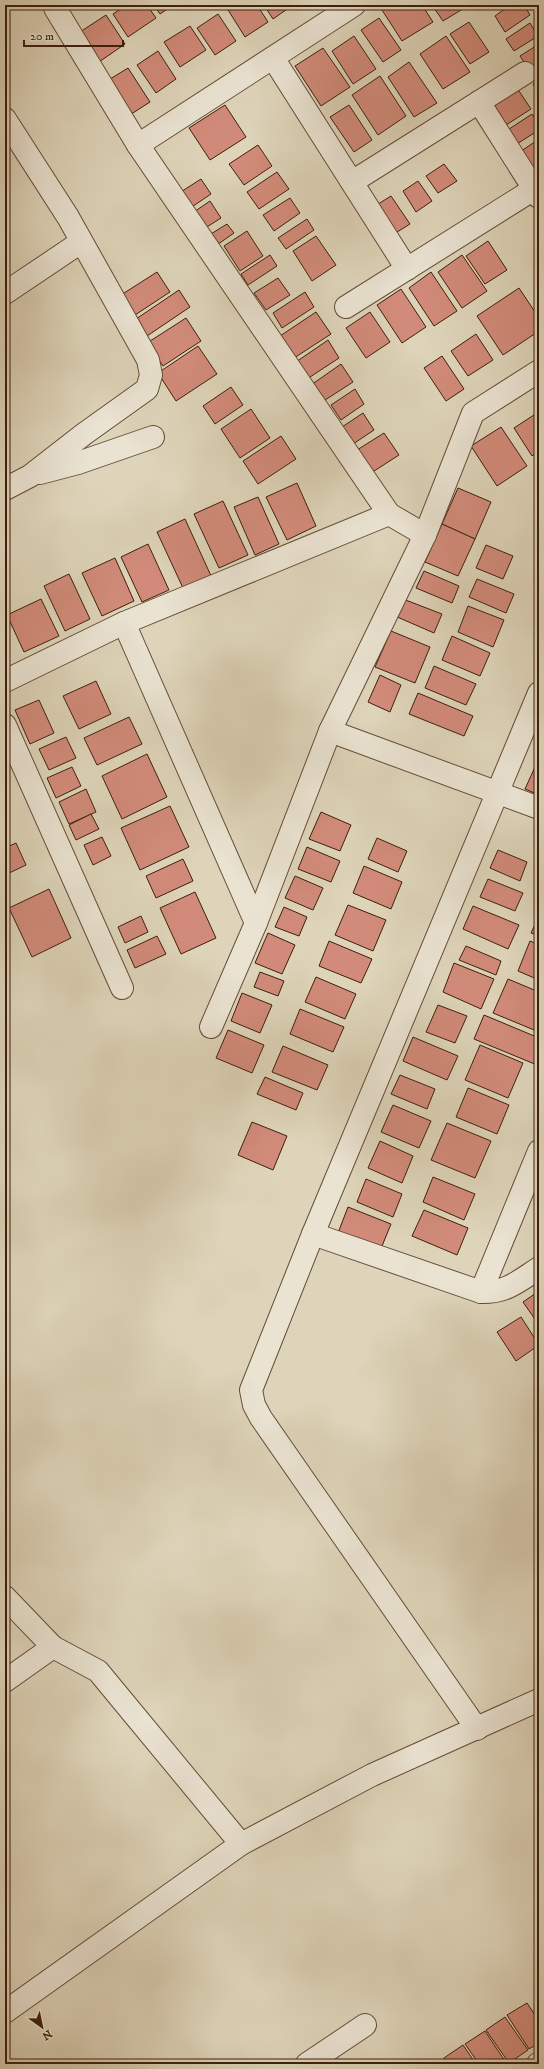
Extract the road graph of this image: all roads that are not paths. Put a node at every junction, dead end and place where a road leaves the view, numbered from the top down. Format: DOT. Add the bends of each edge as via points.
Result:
graph roads {
  1 [pos="354,5"];
  2 [pos="56,6"];
  3 [pos="273,58"];
  4 [pos="525,73"];
  5 [pos="479,102"];
  6 [pos="5,119"];
  7 [pos="138,145"];
  8 [pos="352,182"];
  9 [pos="536,193"];
  10 [pos="81,242"];
  11 [pos="407,268"];
  12 [pos="5,293"];
  13 [pos="346,307"];
  14 [pos="539,371"];
  15 [pos="153,437"];
  16 [pos="30,476"];
  17 [pos="5,489"];
  18 [pos="389,514"];
  19 [pos="424,535"];
  20 [pos="124,623"];
  21 [pos="5,680"];
  22 [pos="539,693"];
  23 [pos="5,725"];
  24 [pos="330,731"];
  25 [pos="499,792"];
  26 [pos="539,808"];
  27 [pos="256,923"];
  28 [pos="122,988"];
  29 [pos="211,1028"];
  30 [pos="539,1151"];
  31 [pos="313,1234"];
  32 [pos="539,1268"];
  33 [pos="481,1292"];
  34 [pos="5,1597"];
  35 [pos="53,1647"];
  36 [pos="5,1681"];
  37 [pos="539,1700"];
  38 [pos="477,1729"];
  39 [pos="241,1844"];
  40 [pos="5,2012"];
  41 [pos="365,2025"];
  42 [pos="306,2064"];
  1 -- 3 [label="street"];
  2 -- 7 [label="street"];
  3 -- 7 [label="street"];
  3 -- 8 [label="street"];
  4 -- 5 [label="street"];
  5 -- 8 [label="street"];
  5 -- 9 [label="street"];
  6 -- 10 [label="street" via="68,216"];
  7 -- 18 [label="street"];
  8 -- 11 [label="street"];
  9 -- 11 [label="street"];
  10 -- 12 [label="street"];
  10 -- 16 [label="street" via="148,360 151,375 147,389"];
  11 -- 13 [label="street"];
  14 -- 19 [label="street" via="473,413"];
  15 -- 16 [label="street" via="78,463"];
  16 -- 17 [label="street"];
  18 -- 19 [label="street"];
  18 -- 20 [label="street"];
  19 -- 24 [label="street"];
  20 -- 21 [label="street"];
  20 -- 27 [label="street"];
  22 -- 25 [label="street"];
  23 -- 28 [label="street"];
  24 -- 25 [label="street"];
  24 -- 27 [label="street"];
  25 -- 26 [label="street"];
  25 -- 31 [label="street"];
  27 -- 29 [label="street"];
  30 -- 33 [label="street"];
  31 -- 33 [label="street"];
  31 -- 38 [label="street" via="251,1390 254,1405"];
  32 -- 33 [label="street" via="505,1289"];
  34 -- 35 [label="street"];
  35 -- 36 [label="street"];
  35 -- 39 [label="street" via="98,1671"];
  37 -- 38 [label="street"];
  38 -- 39 [label="street" via="372,1775"];
  39 -- 40 [label="street"];
  41 -- 42 [label="street"];
}
